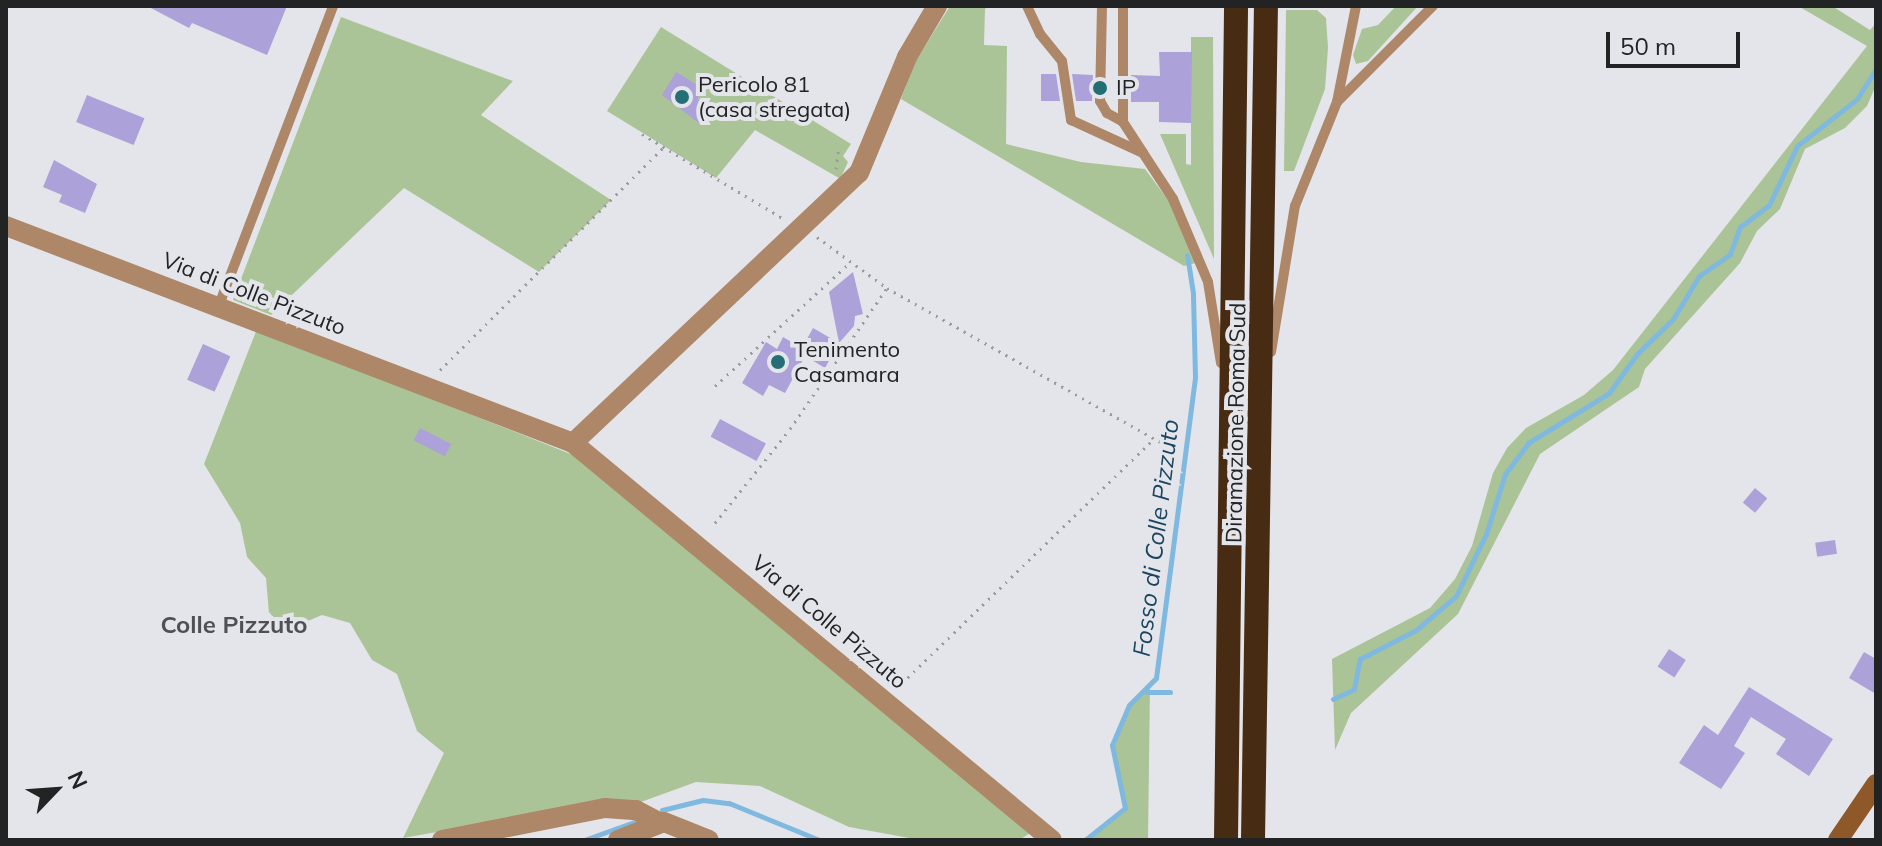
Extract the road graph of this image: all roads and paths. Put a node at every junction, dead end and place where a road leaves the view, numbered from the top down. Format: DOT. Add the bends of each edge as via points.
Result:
graph roads {
  1 [pos="333,6"];
  2 [pos="937,6"];
  3 [pos="1027,6"];
  4 [pos="1102,6"];
  5 [pos="1123,6"];
  6 [pos="1236,6"];
  7 [pos="1266,6"];
  8 [pos="1356,6"];
  9 [pos="1433,6"];
  10 [pos="1337,102"];
  11 [pos="1123,122"];
  12 [pos="642,134"];
  13 [pos="839,146"];
  14 [pos="664,147"];
  15 [pos="1143,153"];
  16 [pos="834,172"];
  17 [pos="794,211"];
  18 [pos="6,226"];
  19 [pos="825,242"];
  20 [pos="852,262"];
  21 [pos="887,288"];
  22 [pos="219,305"];
  23 [pos="425,385"];
  24 [pos="715,386"];
  25 [pos="1154,439"];
  26 [pos="573,443"];
  27 [pos="1263,446"];
  28 [pos="1171,448"];
  29 [pos="1232,452"];
  30 [pos="715,523"];
  31 [pos="902,683"];
  32 [pos="1876,784"];
  33 [pos="660,823"];
  34 [pos="442,840"];
  35 [pos="618,840"];
  36 [pos="709,840"];
  37 [pos="1052,840"];
  38 [pos="1226,840"];
  39 [pos="1253,840"];
  40 [pos="1838,840"];
  1 -- 22 [label="lane"];
  2 -- 26 [label="street" via="907,57 862,169"];
  3 -- 15 [label="lane" via="1040,34 1062,61 1071,120"];
  4 -- 11 [label="lane" via="1100,101 1107,113"];
  5 -- 11 [label="lane"];
  6 -- 29 [label="highway, Diramazione Roma Sud"];
  7 -- 27 [label="highway, Diramazione Roma Sud"];
  8 -- 10 [label="lane"];
  9 -- 10 [label="lane"];
  10 -- 27 [label="lane" via="1291,223"];
  11 -- 15 [label="lane"];
  12 -- 14 [label="path"];
  13 -- 16 [label="path"];
  14 -- 17 [label="path" via="784,219"];
  14 -- 23 [label="path"];
  15 -- 29 [label="lane" via="1179,210 1210,289"];
  18 -- 22 [label="street, Via di Colle Pizzuto"];
  19 -- 20 [label="path"];
  20 -- 21 [label="path"];
  20 -- 24 [label="path"];
  21 -- 25 [label="path"];
  21 -- 30 [label="path" via="790,429"];
  22 -- 23 [label="street, Via di Colle Pizzuto"];
  23 -- 26 [label="street, Via di Colle Pizzuto"];
  25 -- 28 [label="path"];
  25 -- 31 [label="path"];
  26 -- 37 [label="street, Via di Colle Pizzuto"];
  27 -- 39 [label="highway, Diramazione Roma Sud"];
  29 -- 38 [label="highway, Diramazione Roma Sud"];
  32 -- 40 [label="street"];
  33 -- 34 [label="street" via="636,810 605,808"];
  33 -- 35 [label="street"];
  33 -- 36 [label="street" via="680,825"];
}
